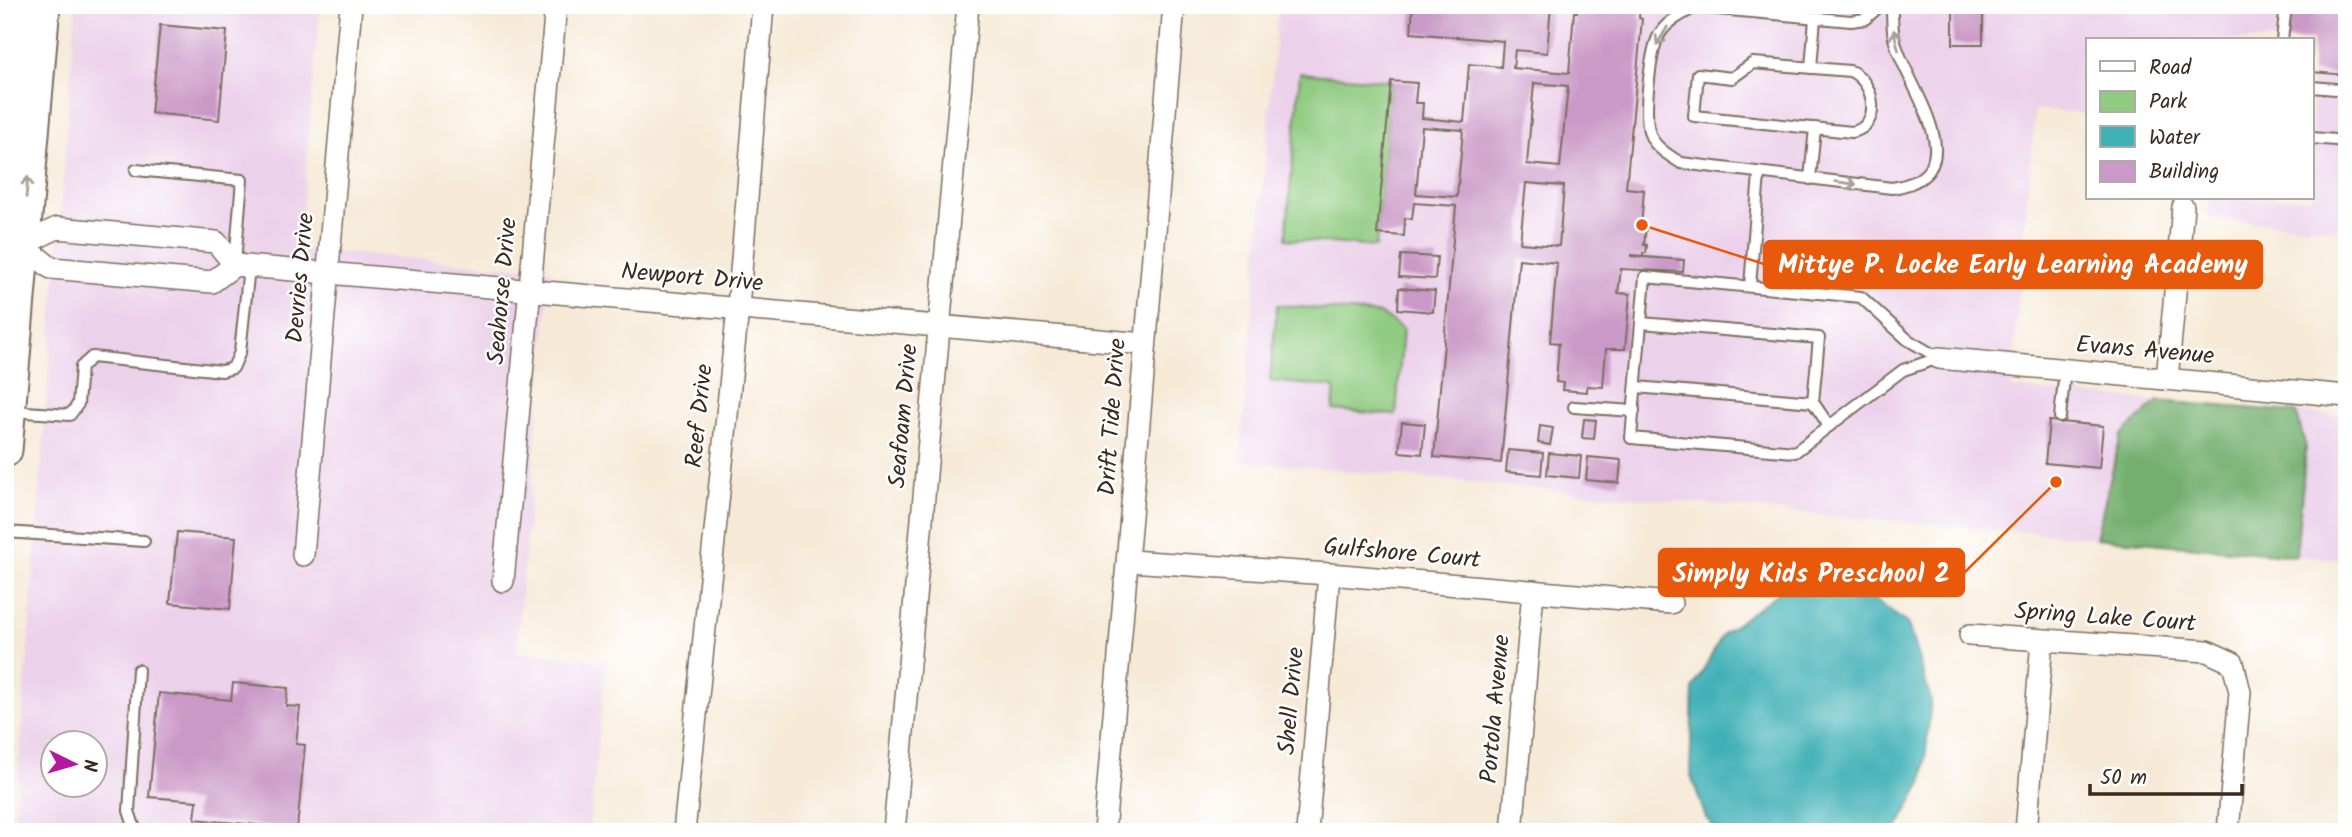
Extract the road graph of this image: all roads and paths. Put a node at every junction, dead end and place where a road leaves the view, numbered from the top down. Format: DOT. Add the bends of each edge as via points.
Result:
graph roads {
  1 [pos="14,5"];
  2 [pos="43,5"];
  3 [pos="351,5"];
  4 [pos="556,5"];
  5 [pos="763,5"];
  6 [pos="968,5"];
  7 [pos="1174,5"];
  8 [pos="1881,5"];
  9 [pos="1892,5"];
  10 [pos="2286,5"];
  11 [pos="1815,18"];
  12 [pos="2283,38"];
  13 [pos="1811,68"];
  14 [pos="2314,87"];
  15 [pos="2347,90"];
  16 [pos="1815,128"];
  17 [pos="5,130"];
  18 [pos="2314,138"];
  19 [pos="2347,141"];
  20 [pos="136,170"];
  21 [pos="1759,174"];
  22 [pos="1810,179"];
  23 [pos="2183,207"];
  24 [pos="14,237"];
  25 [pos="242,266"];
  26 [pos="328,274"];
  27 [pos="1750,286"];
  28 [pos="529,292"];
  29 [pos="738,308"];
  30 [pos="1641,323"];
  31 [pos="939,326"];
  32 [pos="1145,344"];
  33 [pos="1939,358"];
  34 [pos="2065,370"];
  35 [pos="2167,379"];
  36 [pos="1636,387"];
  37 [pos="2347,396"];
  38 [pos="1813,402"];
  39 [pos="1574,407"];
  40 [pos="9,410"];
  41 [pos="1634,411"];
  42 [pos="2060,417"];
  43 [pos="1829,426"];
  44 [pos="5,450"];
  45 [pos="5,532"];
  46 [pos="145,541"];
  47 [pos="303,555"];
  48 [pos="1129,561"];
  49 [pos="1329,574"];
  50 [pos="503,581"];
  51 [pos="1532,591"];
  52 [pos="1671,603"];
  53 [pos="1970,635"];
  54 [pos="2042,641"];
  55 [pos="138,670"];
  56 [pos="136,832"];
  57 [pos="684,832"];
  58 [pos="894,832"];
  59 [pos="1104,832"];
  60 [pos="1307,832"];
  61 [pos="1512,832"];
  62 [pos="2025,832"];
  63 [pos="2228,832"];
  1 -- 17 [label="main road"];
  24 -- 2 [label="main road, one-way"];
  3 -- 26 [label="street, Devries Drive"];
  4 -- 28 [label="street, Seahorse Drive"];
  5 -- 29 [label="street, Reef Drive"];
  6 -- 31 [label="street, Seafoam Drive"];
  7 -- 32 [label="street, Drift Tide Drive"];
  8 -- 11 [label="lane" via="1865,19"];
  22 -- 9 [label="lane, one-way" via="1892,188 1907,186 1931,166 1936,140 1894,39"];
  10 -- 12 [label="lane"];
  11 -- 13 [label="lane"];
  11 -- 21 [label="lane, one-way" via="1695,8 1674,19 1659,36 1651,61 1650,135 1681,163"];
  13 -- 16 [label="lane" via="1859,75 1872,106 1871,118 1859,131"];
  13 -- 16 [label="lane" via="1752,63 1732,78 1698,74 1694,116"];
  14 -- 15 [label="lane"];
  16 -- 22 [label="lane"];
  18 -- 19 [label="lane"];
  20 -- 25 [label="lane" via="242,180"];
  21 -- 22 [label="lane"];
  21 -- 27 [label="lane"];
  23 -- 35 [label="street"];
  24 -- 25 [label="street" via="57,228 216,242"];
  24 -- 25 [label="street" via="51,268 212,282"];
  24 -- 40 [label="main road"];
  25 -- 26 [label="street, Newport Drive"];
  25 -- 40 [label="lane" via="240,352 233,368 222,371 92,357 81,367 78,404 70,415"];
  26 -- 28 [label="street, Newport Drive"];
  26 -- 47 [label="street, Devries Drive"];
  27 -- 30 [label="lane" via="1645,277"];
  27 -- 33 [label="lane" via="1861,297 1908,340"];
  28 -- 29 [label="street, Newport Drive"];
  28 -- 50 [label="street, Seahorse Drive"];
  29 -- 31 [label="street, Newport Drive"];
  29 -- 57 [label="street, Reef Drive"];
  30 -- 36 [label="lane"];
  30 -- 38 [label="lane" via="1819,338"];
  31 -- 32 [label="street, Newport Drive"];
  31 -- 58 [label="street, Seafoam Drive"];
  32 -- 48 [label="street, Drift Tide Drive"];
  33 -- 34 [label="street, Evans Avenue"];
  33 -- 43 [label="lane" via="1903,370"];
  34 -- 35 [label="street, Evans Avenue"];
  34 -- 42 [label="lane"];
  35 -- 37 [label="street, Evans Avenue"];
  36 -- 38 [label="lane"];
  36 -- 41 [label="lane"];
  38 -- 43 [label="lane"];
  39 -- 41 [label="lane"];
  40 -- 44 [label="main road"];
  41 -- 43 [label="lane" via="1631,438 1795,452"];
  45 -- 46 [label="lane"];
  48 -- 49 [label="street, Gulfshore Court"];
  48 -- 59 [label="street, Drift Tide Drive"];
  49 -- 51 [label="street, Gulfshore Court"];
  49 -- 60 [label="street, Shell Drive"];
  51 -- 52 [label="street, Gulfshore Court"];
  51 -- 61 [label="street, Portola Avenue"];
  53 -- 54 [label="street, Spring Lake Court"];
  54 -- 62 [label="street"];
  54 -- 63 [label="street, Spring Lake Court" via="2207,651 2233,663 2240,692"];
  55 -- 56 [label="lane" via="129,811"];
}
